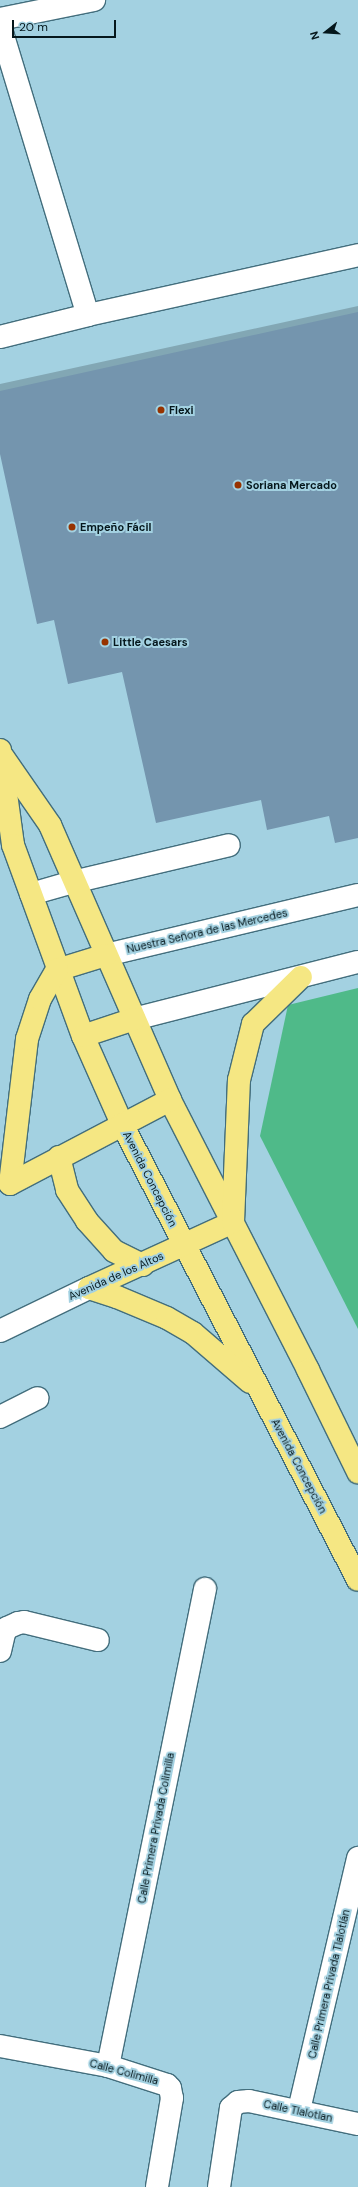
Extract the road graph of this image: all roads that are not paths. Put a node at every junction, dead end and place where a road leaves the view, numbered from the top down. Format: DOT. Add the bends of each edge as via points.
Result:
graph roads {
  1 [pos="94,0"];
  2 [pos="0,19"];
  3 [pos="0,26"];
  4 [pos="358,255"];
  5 [pos="88,315"];
  6 [pos="0,337"];
  7 [pos="1,753"];
  8 [pos="228,845"];
  9 [pos="73,882"];
  10 [pos="31,894"];
  11 [pos="358,895"];
  12 [pos="106,955"];
  13 [pos="358,962"];
  14 [pos="57,970"];
  15 [pos="301,977"];
  16 [pos="134,1019"];
  17 [pos="83,1036"];
  18 [pos="170,1100"];
  19 [pos="122,1124"];
  20 [pos="59,1157"];
  21 [pos="5,1186"];
  22 [pos="233,1222"];
  23 [pos="184,1245"];
  24 [pos="143,1265"];
  25 [pos="89,1288"];
  26 [pos="0,1331"];
  27 [pos="258,1390"];
  28 [pos="38,1398"];
  29 [pos="0,1417"];
  30 [pos="358,1472"];
  31 [pos="358,1580"];
  32 [pos="205,1590"];
  33 [pos="98,1640"];
  34 [pos="0,1651"];
  35 [pos="358,1858"];
  36 [pos="0,2046"];
  37 [pos="108,2066"];
  38 [pos="300,2110"];
  39 [pos="358,2124"];
  40 [pos="157,2187"];
  41 [pos="219,2187"];
  1 -- 2 [label="street"];
  3 -- 5 [label="street"];
  4 -- 5 [label="street"];
  5 -- 6 [label="street"];
  7 -- 9 [label="main road, Avenida Concepción" via="50,825"];
  7 -- 10 [label="main road, Avenida Concepción" via="13,844"];
  8 -- 9 [label="street"];
  9 -- 10 [label="street"];
  9 -- 12 [label="main road, Avenida Concepción"];
  10 -- 14 [label="main road, Avenida Concepción"];
  11 -- 12 [label="street, Nuestra Señora de las Mercedes"];
  12 -- 14 [label="main road, Nuestra Señora de las Mercedes"];
  12 -- 16 [label="main road, Avenida Concepción"];
  13 -- 15 [label="street"];
  14 -- 17 [label="main road, Avenida Concepción"];
  14 -- 21 [label="main road" via="40,999 27,1040"];
  15 -- 16 [label="street"];
  15 -- 22 [label="main road" via="252,1024 239,1080"];
  16 -- 17 [label="main road"];
  16 -- 18 [label="main road, Avenida Concepción"];
  17 -- 19 [label="main road, Avenida Concepción"];
  18 -- 19 [label="main road"];
  18 -- 22 [label="main road, Avenida Concepción"];
  19 -- 20 [label="main road"];
  19 -- 23 [label="main road, Avenida Concepción"];
  20 -- 21 [label="main road"];
  20 -- 24 [label="main road" via="67,1190 87,1221 114,1251"];
  22 -- 23 [label="main road, Avenida de los Altos"];
  22 -- 30 [label="main road, Avenida Concepción"];
  23 -- 24 [label="main road, Avenida de los Altos"];
  23 -- 27 [label="main road, Avenida Concepción"];
  24 -- 25 [label="main road, Avenida de los Altos"];
  25 -- 26 [label="street, Avenida de los Altos"];
  25 -- 27 [label="main road" via="117,1296 167,1318 193,1333"];
  27 -- 31 [label="main road, Avenida Concepción"];
  28 -- 29 [label="street"];
  32 -- 37 [label="street, Calle Primera Privada Colimilla"];
  33 -- 34 [label="street" via="24,1622 7,1628"];
  35 -- 38 [label="street, Calle Primera Privada Tlalotlán"];
  36 -- 37 [label="street, Calle Colimilla"];
  37 -- 40 [label="street, Calle Colimilla" via="164,2082 170,2088 172,2098"];
  38 -- 39 [label="street, Calle Tlalotlan"];
  38 -- 41 [label="street, Calle Tlalotlan" via="250,2101 238,2102 231,2108"];
}
